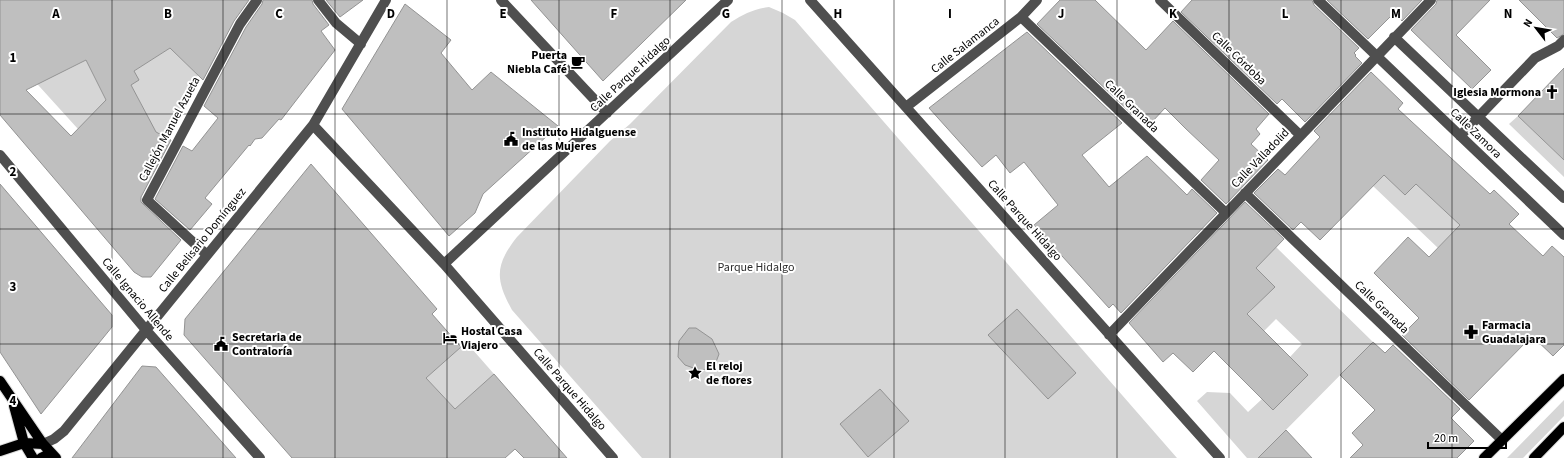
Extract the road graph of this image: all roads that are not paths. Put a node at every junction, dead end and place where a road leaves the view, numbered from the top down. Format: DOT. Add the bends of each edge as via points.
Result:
graph roads {
  1 [pos="257,0"];
  2 [pos="318,0"];
  3 [pos="386,0"];
  4 [pos="501,0"];
  5 [pos="728,0"];
  6 [pos="810,0"];
  7 [pos="1037,0"];
  8 [pos="1160,0"];
  9 [pos="1318,0"];
  10 [pos="1431,0"];
  11 [pos="1021,17"];
  12 [pos="1394,37"];
  13 [pos="1564,40"];
  14 [pos="361,44"];
  15 [pos="1376,56"];
  16 [pos="906,107"];
  17 [pos="607,113"];
  18 [pos="1479,117"];
  19 [pos="313,125"];
  20 [pos="1300,135"];
  21 [pos="1460,136"];
  22 [pos="0,155"];
  23 [pos="1244,194"];
  24 [pos="1564,198"];
  25 [pos="1226,213"];
  26 [pos="1564,235"];
  27 [pos="207,255"];
  28 [pos="444,264"];
  29 [pos="146,330"];
  30 [pos="1109,334"];
  31 [pos="1564,379"];
  32 [pos="0,381"];
  33 [pos="12,398"];
  34 [pos="1564,428"];
  35 [pos="1502,440"];
  36 [pos="24,443"];
  37 [pos="43,444"];
  38 [pos="0,450"];
  39 [pos="53,456"];
  40 [pos="33,458"];
  41 [pos="41,458"];
  42 [pos="260,458"];
  43 [pos="614,458"];
  44 [pos="1220,458"];
  45 [pos="1484,458"];
  46 [pos="1534,458"];
  1 -- 27 [label="street, Callejón Manuel Azueta" via="240,24 147,200"];
  2 -- 14 [label="street" via="336,23"];
  3 -- 14 [label="street, Calle Belisario Domínguez"];
  4 -- 17 [label="street"];
  5 -- 17 [label="street, Calle Parque Hidalgo"];
  6 -- 16 [label="street, Calle Parque Hidalgo"];
  7 -- 11 [label="street, Calle Salamanca"];
  8 -- 20 [label="street, Calle Córdoba"];
  9 -- 15 [label="street, Calle Zamora"];
  10 -- 12 [label="street, Calle Valladolid"];
  11 -- 16 [label="street, Calle Salamanca"];
  11 -- 25 [label="street, Calle Granada"];
  12 -- 15 [label="street, Calle Valladolid"];
  12 -- 18 [label="street, Calle Zamora"];
  13 -- 18 [label="street" via="1535,58"];
  14 -- 19 [label="street, Calle Belisario Domínguez"];
  15 -- 20 [label="street, Calle Valladolid"];
  15 -- 21 [label="street, Calle Zamora"];
  16 -- 30 [label="street, Calle Parque Hidalgo"];
  17 -- 28 [label="street, Calle Parque Hidalgo"];
  18 -- 21 [label="street"];
  18 -- 24 [label="street, Calle Zamora"];
  19 -- 27 [label="street, Calle Belisario Domínguez"];
  19 -- 28 [label="street, Calle Parque Hidalgo"];
  20 -- 23 [label="street, Calle Valladolid"];
  21 -- 26 [label="street, Calle Zamora"];
  22 -- 29 [label="street, Calle Ignacio Allende"];
  23 -- 25 [label="street, Calle Valladolid"];
  23 -- 35 [label="street, Calle Granada"];
  25 -- 30 [label="street, Calle Valladolid"];
  27 -- 29 [label="street, Calle Belisario Domínguez"];
  28 -- 43 [label="street, Calle Parque Hidalgo"];
  29 -- 37 [label="street, Calle Belisario Domínguez" via="64,431"];
  29 -- 42 [label="street, Calle Ignacio Allende"];
  30 -- 44 [label="street, Calle Parque Hidalgo"];
  31 -- 35 [label="main road"];
  32 -- 33 [label="main road"];
  33 -- 36 [label="main road"];
  33 -- 37 [label="main road"];
  34 -- 46 [label="main road"];
  35 -- 45 [label="main road"];
  36 -- 37 [label="main road"];
  36 -- 38 [label="main road"];
  36 -- 40 [label="main road"];
  37 -- 39 [label="main road"];
  39 -- 41 [label="main road"];
}
